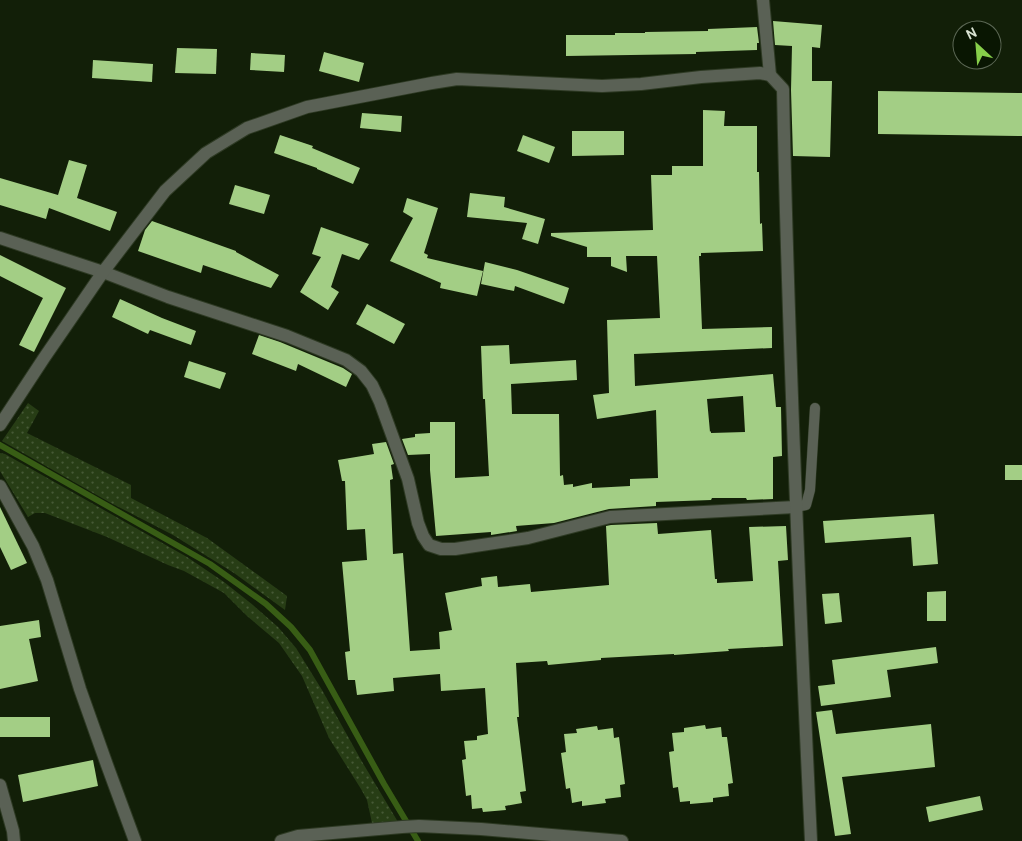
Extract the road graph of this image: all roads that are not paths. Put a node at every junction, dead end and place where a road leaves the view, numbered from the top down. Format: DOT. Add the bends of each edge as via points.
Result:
graph roads {
  1 [pos="763,0"];
  2 [pos="770,75"];
  3 [pos="0,238"];
  4 [pos="104,272"];
  5 [pos="815,408"];
  6 [pos="0,425"];
  7 [pos="0,486"];
  8 [pos="795,507"];
  9 [pos="0,784"];
  10 [pos="14,841"];
  11 [pos="135,841"];
  12 [pos="281,841"];
  13 [pos="622,841"];
  14 [pos="811,841"];
  1 -- 2 [label="street"];
  2 -- 4 [label="street" via="760,73 602,86 457,79 307,107 247,128 206,153 165,191"];
  2 -- 8 [label="street" via="783,90"];
  3 -- 4 [label="street"];
  4 -- 6 [label="street"];
  4 -- 8 [label="street" via="329,352 361,371 380,402 408,478 418,523 429,545 441,549 528,538 610,517"];
  5 -- 8 [label="lane" via="810,490 806,505"];
  7 -- 11 [label="street" via="33,546 47,580 80,689"];
  8 -- 14 [label="street"];
  9 -- 10 [label="street"];
  12 -- 13 [label="street" via="298,836 420,826"];
}
